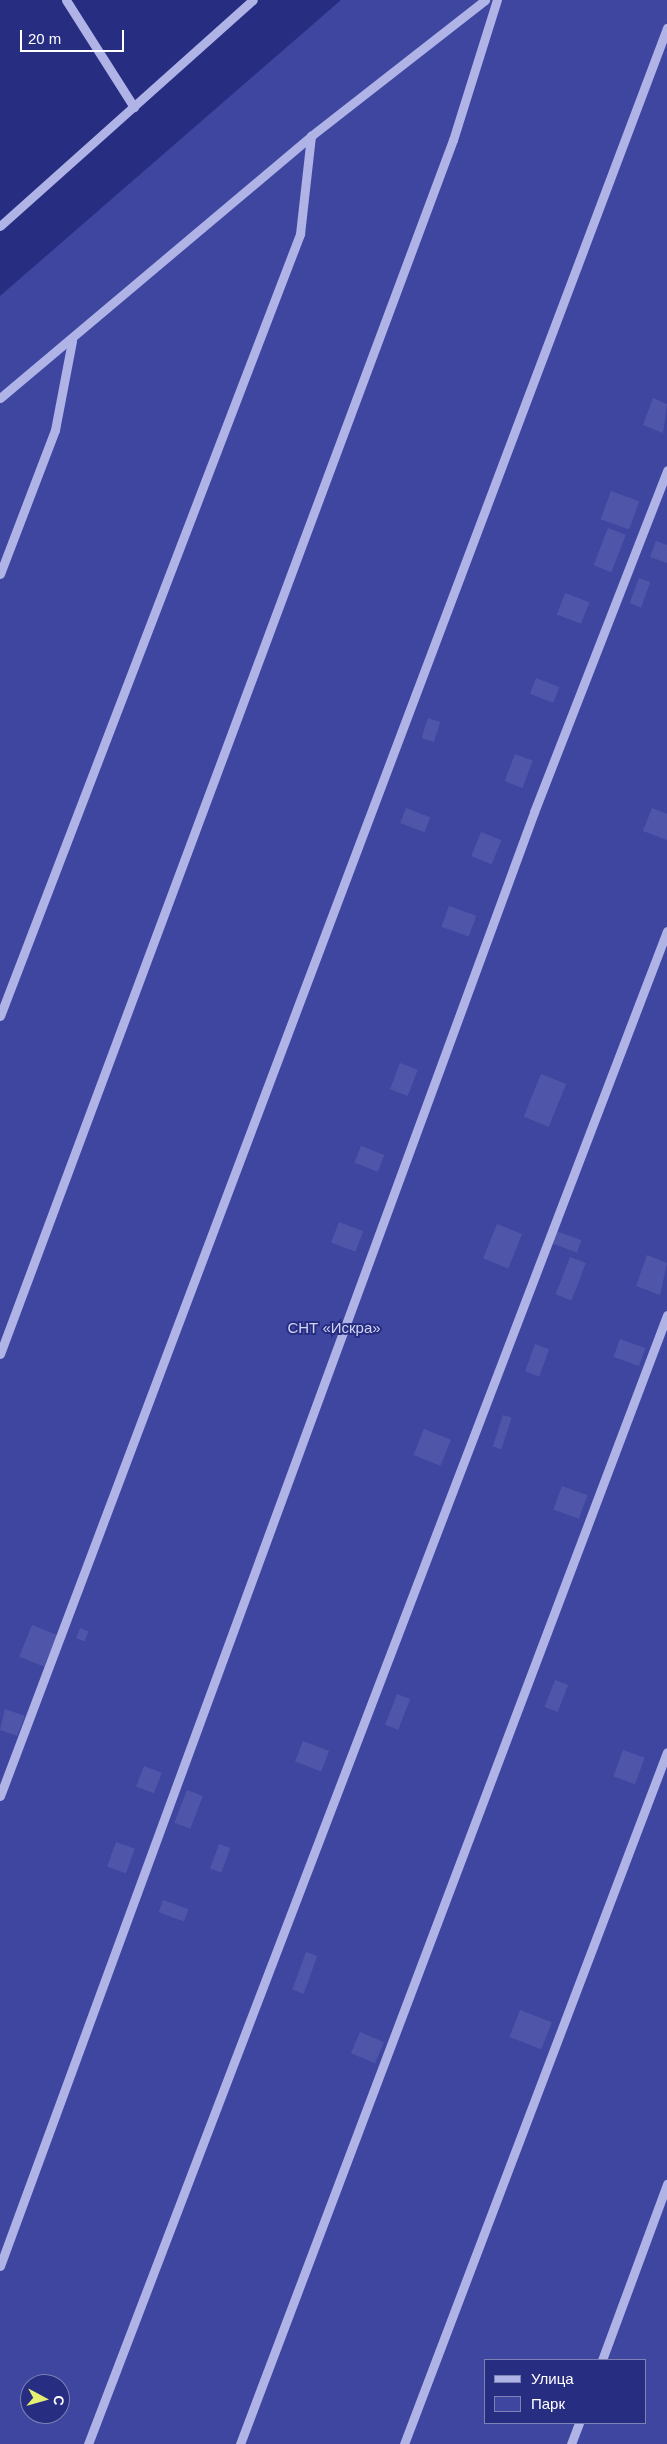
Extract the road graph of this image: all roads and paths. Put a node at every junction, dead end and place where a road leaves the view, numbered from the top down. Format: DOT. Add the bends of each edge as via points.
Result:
graph roads {
  1 [pos="66,0"];
  2 [pos="253,0"];
  3 [pos="485,0"];
  4 [pos="497,0"];
  5 [pos="667,28"];
  6 [pos="134,107"];
  7 [pos="311,136"];
  8 [pos="0,226"];
  9 [pos="72,341"];
  10 [pos="0,398"];
  11 [pos="667,470"];
  12 [pos="0,574"];
  13 [pos="667,931"];
  14 [pos="0,1016"];
  15 [pos="667,1315"];
  16 [pos="0,1354"];
  17 [pos="667,1752"];
  18 [pos="0,1796"];
  19 [pos="667,2184"];
  20 [pos="0,2266"];
  21 [pos="602,2359"];
  22 [pos="579,2424"];
  23 [pos="88,2444"];
  24 [pos="240,2444"];
  25 [pos="404,2444"];
  26 [pos="571,2444"];
  1 -- 6 [label="lane"];
  2 -- 6 [label="lane"];
  3 -- 7 [label="lane"];
  4 -- 16 [label="lane" via="453,140"];
  5 -- 18 [label="lane"];
  6 -- 8 [label="lane"];
  7 -- 9 [label="lane"];
  7 -- 14 [label="lane" via="300,234"];
  9 -- 10 [label="lane"];
  9 -- 12 [label="lane" via="55,430"];
  11 -- 20 [label="lane" via="534,812"];
  13 -- 23 [label="lane"];
  15 -- 24 [label="lane"];
  17 -- 25 [label="lane"];
  19 -- 21 [label="lane"];
  22 -- 26 [label="lane"];
}
